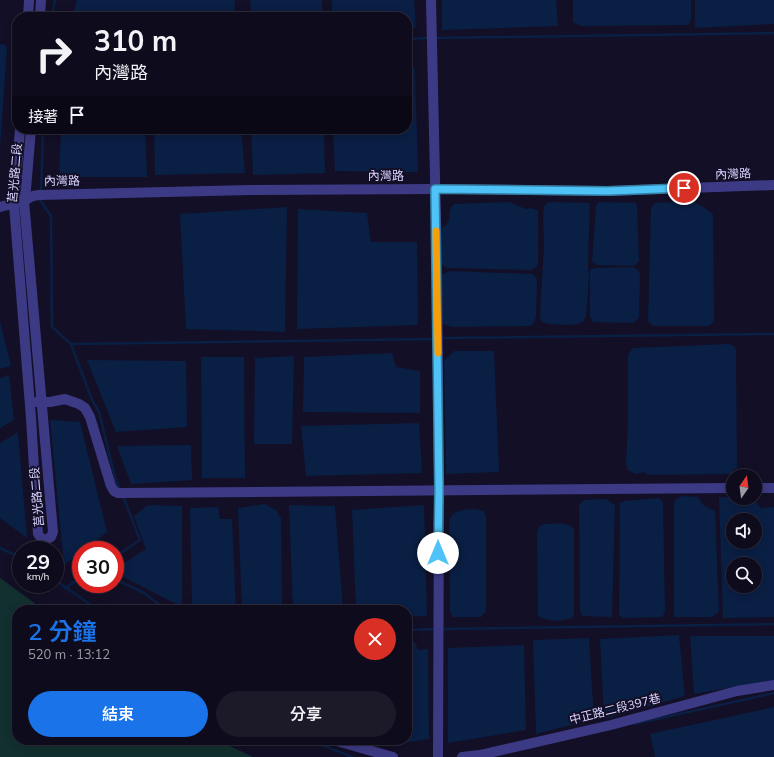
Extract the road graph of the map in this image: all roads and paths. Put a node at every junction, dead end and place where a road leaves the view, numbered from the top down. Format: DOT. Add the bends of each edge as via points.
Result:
graph roads {
  1 [pos="29,0"];
  2 [pos="40,0"];
  3 [pos="431,0"];
  4 [pos="28,12"];
  5 [pos="40,12"];
  6 [pos="20,134"];
  7 [pos="31,134"];
  8 [pos="774,185"];
  9 [pos="435,189"];
  10 [pos="24,201"];
  11 [pos="14,204"];
  12 [pos="0,207"];
  13 [pos="41,401"];
  14 [pos="30,403"];
  15 [pos="726,488"];
  16 [pos="762,488"];
  17 [pos="774,488"];
  18 [pos="439,490"];
  19 [pos="774,685"];
  20 [pos="351,745"];
  21 [pos="393,757"];
  22 [pos="438,757"];
  23 [pos="462,757"];
  1 -- 4 [label="street"];
  2 -- 5 [label="street"];
  3 -- 9 [label="street"];
  6 -- 11 [label="street, 莒光路二段"];
  7 -- 10 [label="street, 莒光路二段"];
  8 -- 9 [label="street, 內灣路" via="608,191"];
  9 -- 10 [label="street, 內灣路" via="39,194"];
  9 -- 18 [label="street"];
  10 -- 11 [label="street, 內灣路"];
  10 -- 13 [label="street, 莒光路二段"];
  11 -- 12 [label="street, 內灣路"];
  11 -- 14 [label="street, 莒光路二段"];
  13 -- 14 [label="street"];
  13 -- 14 [label="street, 莒光路二段" via="53,532 52,538 45,540 38,534"];
  13 -- 18 [label="street" via="65,400 85,408 111,486 118,493"];
  15 -- 18 [label="street"];
  16 -- 17 [label="street"];
  18 -- 22 [label="street"];
  19 -- 23 [label="street, 中正路二段397巷" via="737,691 611,725"];
  20 -- 21 [label="street"];
}
